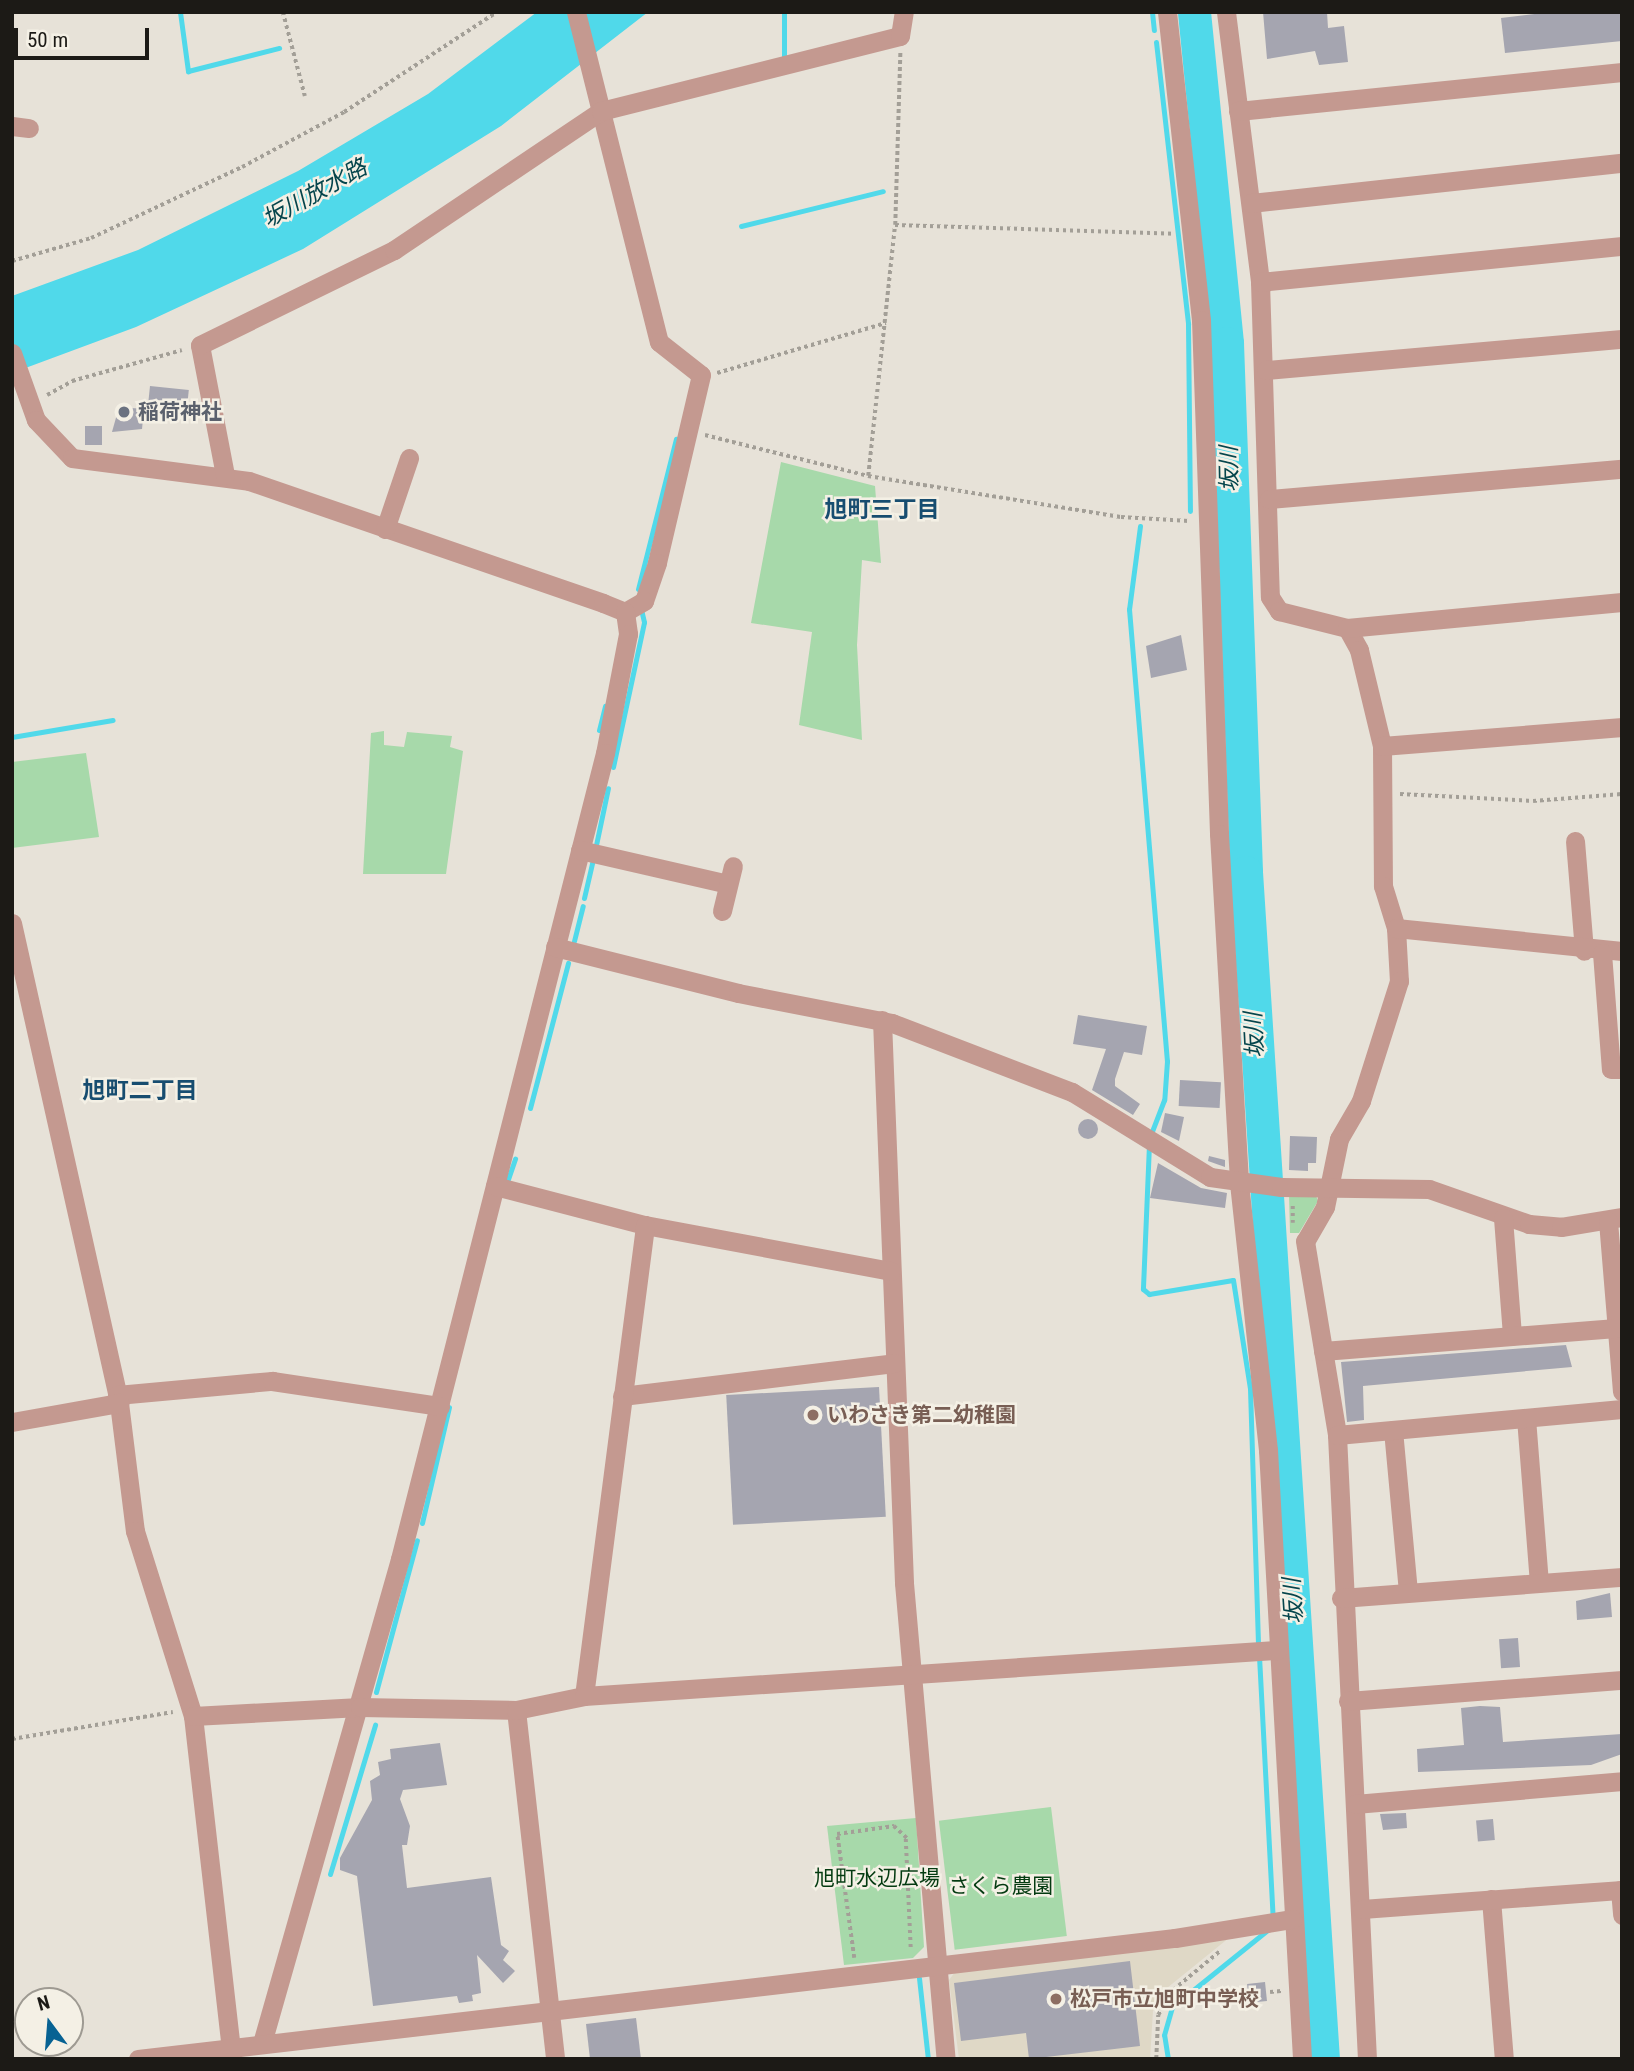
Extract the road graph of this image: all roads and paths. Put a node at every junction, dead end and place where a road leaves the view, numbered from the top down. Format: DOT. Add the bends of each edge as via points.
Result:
graph roads {
  1 [pos="283,12"];
  2 [pos="497,12"];
  3 [pos="576,12"];
  4 [pos="904,12"];
  5 [pos="1167,12"];
  6 [pos="1226,12"];
  7 [pos="900,36"];
  8 [pos="1622,72"];
  9 [pos="305,96"];
  10 [pos="601,109"];
  11 [pos="1238,111"];
  12 [pos="1622,163"];
  13 [pos="1251,202"];
  14 [pos="895,225"];
  15 [pos="1191,234"];
  16 [pos="1622,246"];
  17 [pos="12,261"];
  18 [pos="1260,282"];
  19 [pos="886,323"];
  20 [pos="1622,339"];
  21 [pos="200,345"];
  22 [pos="12,353"];
  23 [pos="1266,370"];
  24 [pos="700,378"];
  25 [pos="22,402"];
  26 [pos="687,432"];
  27 [pos="409,458"];
  28 [pos="1622,469"];
  29 [pos="225,475"];
  30 [pos="868,476"];
  31 [pos="1269,499"];
  32 [pos="1206,521"];
  33 [pos="385,529"];
  34 [pos="1622,602"];
  35 [pos="625,612"];
  36 [pos="1347,628"];
  37 [pos="1622,727"];
  38 [pos="1382,746"];
  39 [pos="1381,793"];
  40 [pos="1622,794"];
  41 [pos="1575,841"];
  42 [pos="580,850"];
  43 [pos="722,911"];
  44 [pos="12,923"];
  45 [pos="1396,928"];
  46 [pos="555,947"];
  47 [pos="1603,952"];
  48 [pos="882,1020"];
  49 [pos="1622,1069"];
  50 [pos="1241,1183"];
  51 [pos="1332,1185"];
  52 [pos="495,1186"];
  53 [pos="1503,1218"];
  54 [pos="1615,1219"];
  55 [pos="645,1225"];
  56 [pos="891,1271"];
  57 [pos="1616,1328"];
  58 [pos="1512,1336"];
  59 [pos="1323,1351"];
  60 [pos="894,1363"];
  61 [pos="1622,1391"];
  62 [pos="622,1396"];
  63 [pos="118,1399"];
  64 [pos="440,1406"];
  65 [pos="1622,1409"];
  66 [pos="1526,1418"];
  67 [pos="12,1422"];
  68 [pos="1393,1430"];
  69 [pos="1337,1435"];
  70 [pos="1622,1577"];
  71 [pos="1538,1582"];
  72 [pos="1408,1592"];
  73 [pos="1341,1598"];
  74 [pos="1265,1651"];
  75 [pos="911,1672"];
  76 [pos="1622,1680"];
  77 [pos="584,1696"];
  78 [pos="1348,1701"];
  79 [pos="360,1707"];
  80 [pos="516,1710"];
  81 [pos="193,1716"];
  82 [pos="12,1739"];
  83 [pos="1622,1781"];
  84 [pos="1355,1804"];
  85 [pos="915,1838"];
  86 [pos="1621,1890"];
  87 [pos="1491,1899"];
  88 [pos="1362,1909"];
  89 [pos="1622,1915"];
  90 [pos="1272,1922"];
  91 [pos="899,1954"];
  92 [pos="865,1957"];
  93 [pos="935,1965"];
  94 [pos="549,2010"];
  95 [pos="262,2043"];
  96 [pos="231,2054"];
  97 [pos="138,2059"];
  98 [pos="555,2059"];
  99 [pos="946,2059"];
  100 [pos="1156,2059"];
  101 [pos="1302,2059"];
  102 [pos="1367,2059"];
  103 [pos="1503,2059"];
  1 -- 9 [label="path"];
  2 -- 17 [label="path" via="344,112 242,167 91,238"];
  3 -- 10 [label="street"];
  4 -- 7 [label="street"];
  5 -- 15 [label="street"];
  6 -- 11 [label="street"];
  7 -- 10 [label="street"];
  7 -- 14 [label="path"];
  8 -- 11 [label="street"];
  10 -- 21 [label="street" via="394,250"];
  10 -- 24 [label="street" via="659,342"];
  11 -- 13 [label="street"];
  12 -- 13 [label="street"];
  13 -- 18 [label="street"];
  14 -- 15 [label="path"];
  14 -- 19 [label="path"];
  15 -- 32 [label="street" via="1204,370"];
  16 -- 18 [label="street"];
  18 -- 23 [label="street"];
  19 -- 24 [label="path"];
  19 -- 30 [label="path"];
  20 -- 23 [label="street"];
  21 -- 25 [label="path" via="72,381"];
  21 -- 29 [label="street"];
  22 -- 25 [label="street"];
  23 -- 31 [label="street"];
  24 -- 26 [label="street"];
  25 -- 29 [label="street" via="49,440 72,458"];
  26 -- 30 [label="path"];
  26 -- 35 [label="street" via="644,601"];
  27 -- 33 [label="street"];
  28 -- 31 [label="street"];
  29 -- 33 [label="street"];
  30 -- 32 [label="path" via="1121,517"];
  31 -- 36 [label="street" via="1270,597 1279,611"];
  32 -- 50 [label="street"];
  33 -- 35 [label="street"];
  34 -- 36 [label="street"];
  35 -- 42 [label="street" via="626,652"];
  36 -- 38 [label="street" via="1359,650"];
  37 -- 38 [label="street"];
  38 -- 39 [label="street"];
  39 -- 40 [label="path" via="1533,801"];
  39 -- 45 [label="street" via="1383,886"];
  41 -- 47 [label="street"];
  42 -- 43 [label="street" via="730,875"];
  42 -- 46 [label="street"];
  44 -- 63 [label="street"];
  45 -- 47 [label="street"];
  45 -- 51 [label="street" via="1399,981 1361,1101 1339,1139"];
  46 -- 48 [label="street" via="738,993"];
  46 -- 52 [label="street"];
  47 -- 49 [label="street" via="1611,1069"];
  48 -- 50 [label="street" via="1072,1092 1163,1152 1210,1177"];
  48 -- 56 [label="street"];
  50 -- 51 [label="street"];
  50 -- 74 [label="street" via="1265,1416"];
  51 -- 53 [label="street" via="1429,1189"];
  51 -- 59 [label="street" via="1306,1241"];
  52 -- 55 [label="street"];
  52 -- 64 [label="street"];
  53 -- 54 [label="street" via="1561,1227"];
  53 -- 58 [label="street"];
  54 -- 57 [label="street"];
  55 -- 56 [label="street"];
  55 -- 62 [label="street"];
  56 -- 60 [label="street"];
  57 -- 58 [label="street"];
  57 -- 61 [label="street"];
  58 -- 59 [label="street"];
  59 -- 69 [label="street"];
  60 -- 62 [label="street"];
  60 -- 75 [label="street"];
  62 -- 77 [label="street"];
  63 -- 64 [label="street" via="272,1381"];
  63 -- 67 [label="street"];
  63 -- 81 [label="street" via="135,1531"];
  64 -- 79 [label="street"];
  65 -- 66 [label="street"];
  66 -- 68 [label="street"];
  66 -- 71 [label="street"];
  68 -- 69 [label="street"];
  68 -- 72 [label="street"];
  69 -- 73 [label="street"];
  70 -- 71 [label="street"];
  71 -- 72 [label="street"];
  72 -- 73 [label="street"];
  73 -- 78 [label="street"];
  74 -- 75 [label="street"];
  74 -- 90 [label="street"];
  75 -- 77 [label="street"];
  75 -- 85 [label="street"];
  76 -- 78 [label="street"];
  77 -- 80 [label="street"];
  78 -- 84 [label="street"];
  79 -- 80 [label="street"];
  79 -- 81 [label="street"];
  79 -- 95 [label="street"];
  80 -- 94 [label="street"];
  81 -- 82 [label="path" via="181,1711"];
  81 -- 96 [label="street"];
  83 -- 84 [label="street"];
  84 -- 88 [label="street"];
  85 -- 91 [label="path" via="911,1953"];
  85 -- 92 [label="path" via="894,1826 837,1834 848,1950 854,1958"];
  85 -- 93 [label="street"];
  86 -- 87 [label="street"];
  86 -- 89 [label="street"];
  87 -- 88 [label="street"];
  87 -- 103 [label="street"];
  88 -- 102 [label="street"];
  90 -- 93 [label="street"];
  90 -- 100 [label="path" via="1173,1990 1158,2015"];
  90 -- 101 [label="street"];
  93 -- 94 [label="street"];
  93 -- 99 [label="street"];
  94 -- 95 [label="street"];
  94 -- 98 [label="street"];
  95 -- 96 [label="street"];
  96 -- 97 [label="street"];
}
